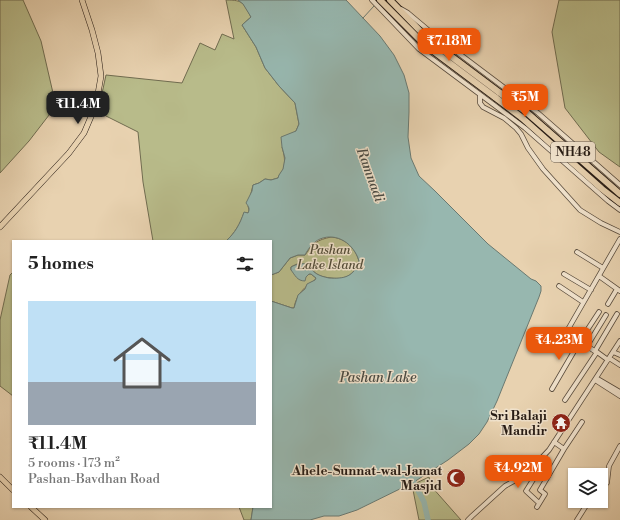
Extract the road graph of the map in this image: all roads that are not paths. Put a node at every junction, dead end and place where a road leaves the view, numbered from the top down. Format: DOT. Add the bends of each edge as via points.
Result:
graph roads {
  1 [pos="82,0"];
  2 [pos="372,0"];
  3 [pos="380,0"];
  4 [pos="390,6"];
  5 [pos="400,25"];
  6 [pos="480,95"];
  7 [pos="520,99"];
  8 [pos="508,115"];
  9 [pos="529,132"];
  10 [pos="525,142"];
  11 [pos="620,185"];
  12 [pos="620,194"];
  13 [pos="610,199"];
  14 [pos="620,203"];
  15 [pos="620,210"];
  16 [pos="0,226"];
  17 [pos="620,232"];
  18 [pos="620,239"];
  19 [pos="577,252"];
  20 [pos="603,268"];
  21 [pos="564,274"];
  22 [pos="599,276"];
  23 [pos="559,286"];
  24 [pos="591,290"];
  25 [pos="619,290"];
  26 [pos="583,302"];
  27 [pos="608,304"];
  28 [pos="599,312"];
  29 [pos="618,314"];
  30 [pos="606,315"];
  31 [pos="572,336"];
  32 [pos="563,338"];
  33 [pos="580,341"];
  34 [pos="620,341"];
  35 [pos="587,346"];
  36 [pos="596,352"];
  37 [pos="613,352"];
  38 [pos="620,355"];
  39 [pos="609,359"];
  40 [pos="620,365"];
  41 [pos="596,379"];
  42 [pos="552,388"];
  43 [pos="620,392"];
  44 [pos="620,396"];
  45 [pos="565,400"];
  46 [pos="582,422"];
  47 [pos="554,442"];
  48 [pos="620,446"];
  49 [pos="564,449"];
  50 [pos="535,466"];
  51 [pos="0,477"];
  52 [pos="608,483"];
  53 [pos="12,489"];
  54 [pos="32,508"];
  55 [pos="585,508"];
  56 [pos="45,520"];
  57 [pos="468,520"];
  58 [pos="577,520"];
  1 -- 16 [label="main road" via="98,53 101,76 96,105 84,133 69,153"];
  2 -- 4 [label="street"];
  3 -- 4 [label="highway, NH48"];
  4 -- 5 [label="highway, NH48"];
  4 -- 7 [label="street" via="408,12 433,34"];
  4 -- 12 [label="highway, NH48, bridge" via="428,39 525,111"];
  5 -- 6 [label="street" via="419,49"];
  5 -- 13 [label="highway, NH48, bridge" via="521,117"];
  6 -- 8 [label="street"];
  6 -- 10 [label="street" via="483,107 512,124"];
  7 -- 8 [label="street"];
  7 -- 11 [label="street"];
  8 -- 9 [label="street"];
  9 -- 10 [label="street"];
  9 -- 13 [label="street"];
  10 -- 17 [label="street" via="543,169 580,210"];
  13 -- 14 [label="highway, NH48"];
  13 -- 15 [label="street"];
  18 -- 20 [label="street"];
  19 -- 20 [label="street"];
  20 -- 22 [label="street"];
  21 -- 24 [label="street"];
  22 -- 24 [label="street"];
  22 -- 25 [label="street"];
  23 -- 26 [label="street"];
  24 -- 26 [label="street"];
  25 -- 27 [label="street"];
  26 -- 32 [label="street"];
  28 -- 33 [label="street"];
  29 -- 36 [label="street"];
  30 -- 35 [label="street"];
  31 -- 33 [label="street"];
  33 -- 35 [label="street"];
  33 -- 42 [label="street"];
  34 -- 37 [label="street"];
  35 -- 36 [label="street"];
  36 -- 39 [label="street"];
  36 -- 45 [label="street"];
  37 -- 38 [label="street"];
  37 -- 39 [label="street"];
  39 -- 40 [label="street"];
  39 -- 41 [label="street"];
  41 -- 43 [label="street"];
  41 -- 44 [label="street"];
  41 -- 47 [label="street"];
  46 -- 49 [label="street"];
  47 -- 49 [label="street"];
  47 -- 50 [label="street"];
  48 -- 52 [label="street" via="609,466"];
  49 -- 50 [label="street" via="540,490 545,494 538,505 526,491 536,475"];
  50 -- 57 [label="street" via="505,486"];
  51 -- 53 [label="main road"];
  54 -- 56 [label="main road"];
  55 -- 58 [label="street"];
}
